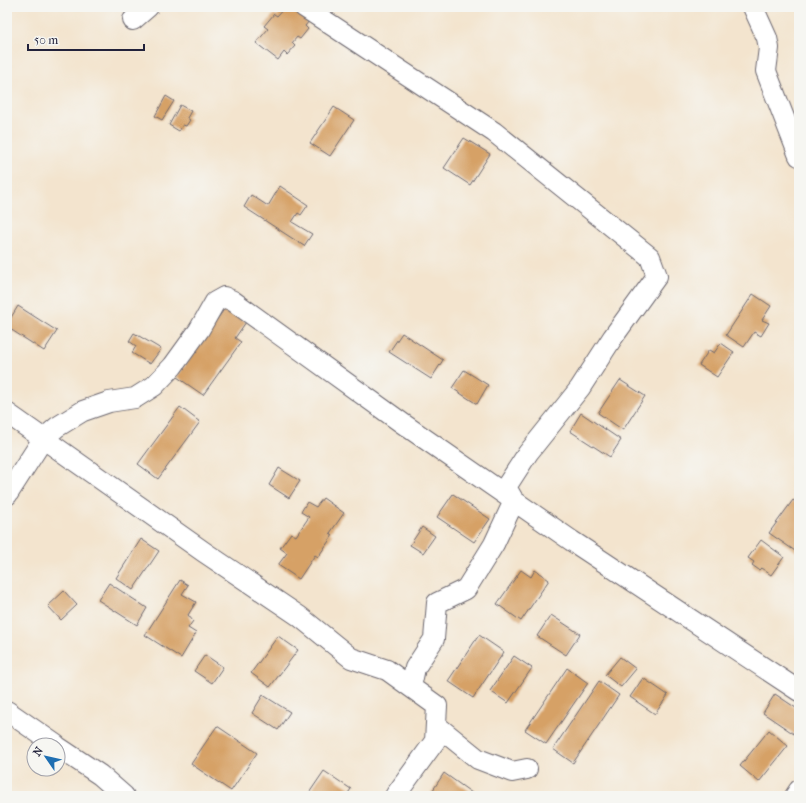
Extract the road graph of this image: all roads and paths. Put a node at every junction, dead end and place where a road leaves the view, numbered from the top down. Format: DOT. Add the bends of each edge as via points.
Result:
graph roads {
  1 [pos="148,7"];
  2 [pos="304,7"];
  3 [pos="753,7"];
  4 [pos="133,20"];
  5 [pos="798,148"];
  6 [pos="7,413"];
  7 [pos="42,439"];
  8 [pos="7,495"];
  9 [pos="514,501"];
  10 [pos="411,687"];
  11 [pos="799,691"];
  12 [pos="7,711"];
  13 [pos="436,725"];
  14 [pos="44,737"];
  15 [pos="66,752"];
  16 [pos="527,769"];
  17 [pos="799,790"];
  18 [pos="121,795"];
  19 [pos="395,796"];
  20 [pos="794,796"];
  1 -- 4 [label="street"];
  2 -- 9 [label="street" via="494,132 650,257 657,276 580,388 528,453 506,487"];
  3 -- 5 [label="street" via="767,38 769,48 766,71"];
  6 -- 7 [label="street"];
  7 -- 8 [label="street"];
  7 -- 9 [label="street" via="83,411 109,402 135,398 154,386 174,366 215,302 224,297 233,300"];
  7 -- 10 [label="street" via="299,616 351,658 387,670"];
  9 -- 10 [label="street" via="494,544 466,589 437,603 434,639 415,668"];
  9 -- 11 [label="street"];
  10 -- 13 [label="street" via="437,706"];
  12 -- 14 [label="street"];
  13 -- 16 [label="street" via="478,759 512,772"];
  13 -- 19 [label="street" via="435,741"];
  15 -- 18 [label="street" via="100,775"];
  17 -- 20 [label="street"];
}
